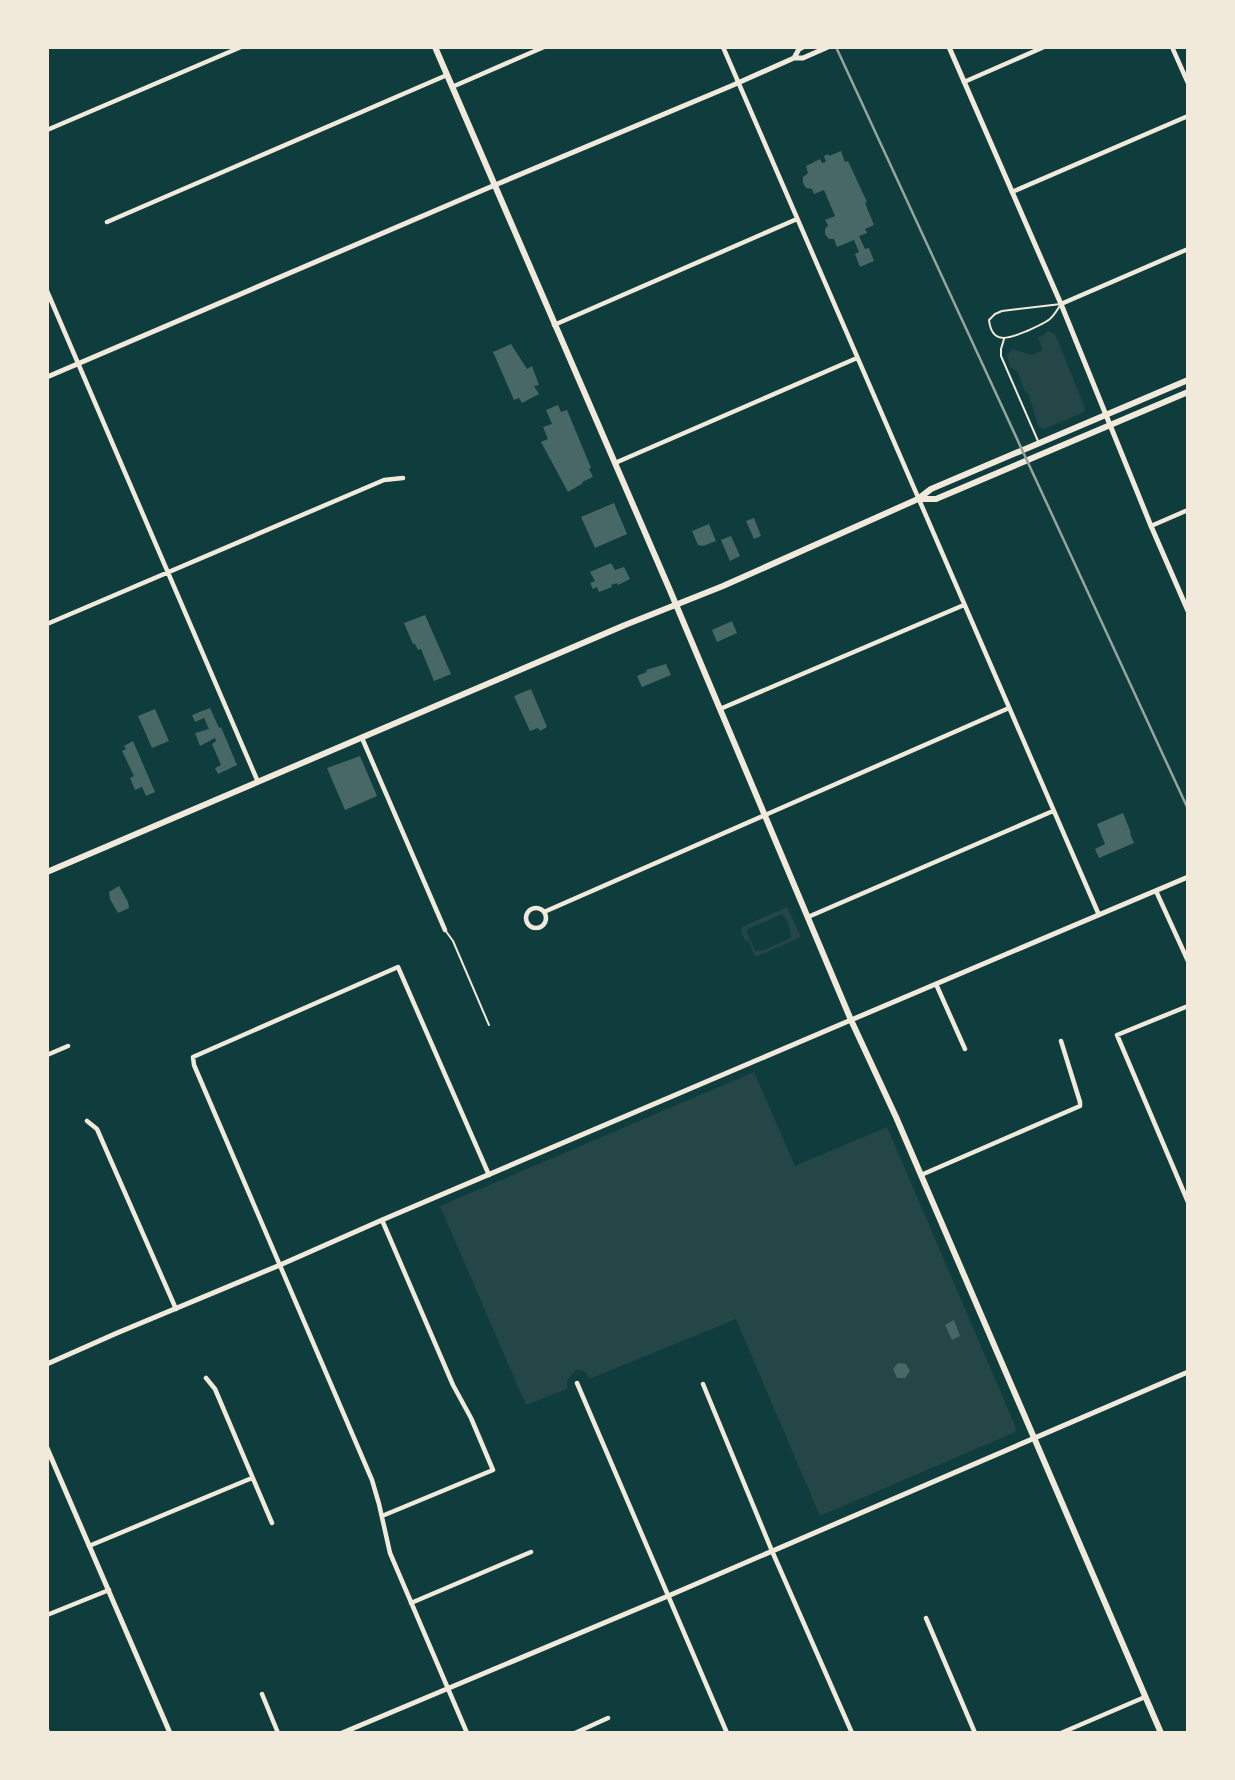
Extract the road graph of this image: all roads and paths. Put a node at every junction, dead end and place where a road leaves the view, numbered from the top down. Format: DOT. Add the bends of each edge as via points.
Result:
graph roads {
  1 [pos="241,47"];
  2 [pos="435,47"];
  3 [pos="544,47"];
  4 [pos="723,47"];
  5 [pos="803,47"];
  6 [pos="828,47"];
  7 [pos="949,47"];
  8 [pos="1044,47"];
  9 [pos="1172,47"];
  10 [pos="794,58"];
  11 [pos="447,75"];
  12 [pos="964,82"];
  13 [pos="738,83"];
  14 [pos="1188,83"];
  15 [pos="452,87"];
  16 [pos="1188,116"];
  17 [pos="47,130"];
  18 [pos="495,185"];
  19 [pos="1012,192"];
  20 [pos="797,219"];
  21 [pos="107,222"];
  22 [pos="1188,249"];
  23 [pos="47,291"];
  24 [pos="1061,304"];
  25 [pos="554,325"];
  26 [pos="1004,338"];
  27 [pos="857,358"];
  28 [pos="78,364"];
  29 [pos="47,377"];
  30 [pos="1188,380"];
  31 [pos="1188,392"];
  32 [pos="1106,415"];
  33 [pos="1110,425"];
  34 [pos="1039,443"];
  35 [pos="615,463"];
  36 [pos="403,478"];
  37 [pos="918,499"];
  38 [pos="1188,510"];
  39 [pos="1151,526"];
  40 [pos="167,572"];
  41 [pos="676,605"];
  42 [pos="964,605"];
  43 [pos="1188,611"];
  44 [pos="47,624"];
  45 [pos="1009,708"];
  46 [pos="719,709"];
  47 [pos="362,738"];
  48 [pos="258,782"];
  49 [pos="1053,811"];
  50 [pos="764,815"];
  51 [pos="47,872"];
  52 [pos="1188,877"];
  53 [pos="1156,891"];
  54 [pos="544,912"];
  55 [pos="1099,915"];
  56 [pos="808,917"];
  57 [pos="445,930"];
  58 [pos="1188,961"];
  59 [pos="936,984"];
  60 [pos="1188,1006"];
  61 [pos="851,1020"];
  62 [pos="489,1025"];
  63 [pos="1061,1041"];
  64 [pos="68,1046"];
  65 [pos="965,1049"];
  66 [pos="47,1055"];
  67 [pos="87,1121"];
  68 [pos="489,1175"];
  69 [pos="921,1175"];
  70 [pos="1188,1202"];
  71 [pos="382,1220"];
  72 [pos="281,1265"];
  73 [pos="176,1309"];
  74 [pos="47,1364"];
  75 [pos="1188,1372"];
  76 [pos="206,1378"];
  77 [pos="577,1382"];
  78 [pos="703,1384"];
  79 [pos="1033,1439"];
  80 [pos="47,1448"];
  81 [pos="252,1478"];
  82 [pos="382,1516"];
  83 [pos="272,1523"];
  84 [pos="89,1546"];
  85 [pos="772,1551"];
  86 [pos="531,1552"];
  87 [pos="109,1590"];
  88 [pos="668,1596"];
  89 [pos="411,1604"];
  90 [pos="47,1615"];
  91 [pos="926,1618"];
  92 [pos="448,1688"];
  93 [pos="262,1694"];
  94 [pos="1145,1697"];
  95 [pos="608,1718"];
  96 [pos="170,1733"];
  97 [pos="278,1733"];
  98 [pos="342,1733"];
  99 [pos="467,1733"];
  100 [pos="575,1733"];
  101 [pos="727,1733"];
  102 [pos="852,1733"];
  103 [pos="975,1733"];
  104 [pos="1061,1733"];
  105 [pos="1161,1733"];
  1 -- 17 [label="street"];
  2 -- 11 [label="main road"];
  3 -- 15 [label="street"];
  4 -- 13 [label="street"];
  5 -- 10 [label="street"];
  6 -- 10 [label="street"];
  7 -- 12 [label="street"];
  8 -- 12 [label="street"];
  9 -- 14 [label="street"];
  10 -- 13 [label="street"];
  11 -- 15 [label="main road"];
  11 -- 21 [label="street"];
  12 -- 19 [label="street"];
  13 -- 18 [label="street"];
  13 -- 20 [label="street"];
  15 -- 18 [label="main road"];
  16 -- 19 [label="street"];
  18 -- 25 [label="main road"];
  18 -- 28 [label="street"];
  19 -- 24 [label="street"];
  20 -- 25 [label="street"];
  20 -- 27 [label="street"];
  22 -- 24 [label="street"];
  23 -- 28 [label="street"];
  24 -- 26 [label="lane" via="1049,321"];
  24 -- 26 [label="lane" via="995,314 989,320 991,332"];
  24 -- 32 [label="street"];
  25 -- 35 [label="main road"];
  26 -- 34 [label="lane" via="1001,356"];
  27 -- 35 [label="street"];
  27 -- 37 [label="street"];
  28 -- 29 [label="street"];
  28 -- 40 [label="street"];
  30 -- 32 [label="main road"];
  31 -- 33 [label="main road"];
  32 -- 33 [label="street"];
  32 -- 34 [label="main road"];
  33 -- 37 [label="main road" via="936,499"];
  33 -- 39 [label="street"];
  34 -- 37 [label="main road" via="931,489"];
  35 -- 41 [label="main road"];
  36 -- 40 [label="street" via="384,480"];
  37 -- 41 [label="main road"];
  37 -- 42 [label="street"];
  38 -- 39 [label="street"];
  39 -- 43 [label="street"];
  40 -- 44 [label="street"];
  40 -- 48 [label="street"];
  41 -- 46 [label="main road"];
  41 -- 47 [label="main road"];
  42 -- 45 [label="street"];
  42 -- 46 [label="street"];
  45 -- 49 [label="street"];
  45 -- 50 [label="street"];
  46 -- 50 [label="main road"];
  47 -- 48 [label="main road"];
  47 -- 57 [label="street"];
  48 -- 51 [label="main road"];
  49 -- 55 [label="street"];
  49 -- 56 [label="street"];
  50 -- 54 [label="street"];
  50 -- 56 [label="main road"];
  52 -- 53 [label="street"];
  53 -- 55 [label="street"];
  53 -- 58 [label="street"];
  54 -- 54 [label="street" via="530,911 529,925 543,925"];
  55 -- 59 [label="street"];
  56 -- 61 [label="main road"];
  57 -- 62 [label="lane"];
  59 -- 61 [label="street"];
  59 -- 65 [label="street"];
  60 -- 70 [label="street" via="1118,1035"];
  61 -- 68 [label="street"];
  61 -- 69 [label="main road"];
  63 -- 69 [label="street" via="1080,1106"];
  64 -- 66 [label="street"];
  67 -- 73 [label="street" via="97,1129"];
  68 -- 71 [label="street"];
  68 -- 72 [label="street" via="398,967 193,1057"];
  69 -- 79 [label="main road"];
  71 -- 72 [label="street"];
  71 -- 82 [label="street" via="493,1470"];
  72 -- 73 [label="street"];
  72 -- 82 [label="street" via="372,1480"];
  73 -- 74 [label="street"];
  75 -- 79 [label="street"];
  76 -- 81 [label="street" via="215,1389"];
  77 -- 88 [label="street"];
  78 -- 85 [label="street"];
  79 -- 85 [label="street"];
  79 -- 94 [label="main road"];
  80 -- 84 [label="street"];
  81 -- 83 [label="street"];
  81 -- 84 [label="street"];
  82 -- 89 [label="street" via="390,1553"];
  84 -- 87 [label="street"];
  85 -- 88 [label="street"];
  85 -- 102 [label="street"];
  86 -- 89 [label="street"];
  87 -- 90 [label="street"];
  87 -- 96 [label="street"];
  88 -- 92 [label="street"];
  88 -- 101 [label="street"];
  89 -- 92 [label="street"];
  91 -- 103 [label="street"];
  92 -- 98 [label="street"];
  92 -- 99 [label="street"];
  93 -- 97 [label="street"];
  94 -- 104 [label="street"];
  94 -- 105 [label="main road"];
  95 -- 100 [label="street"];
}
